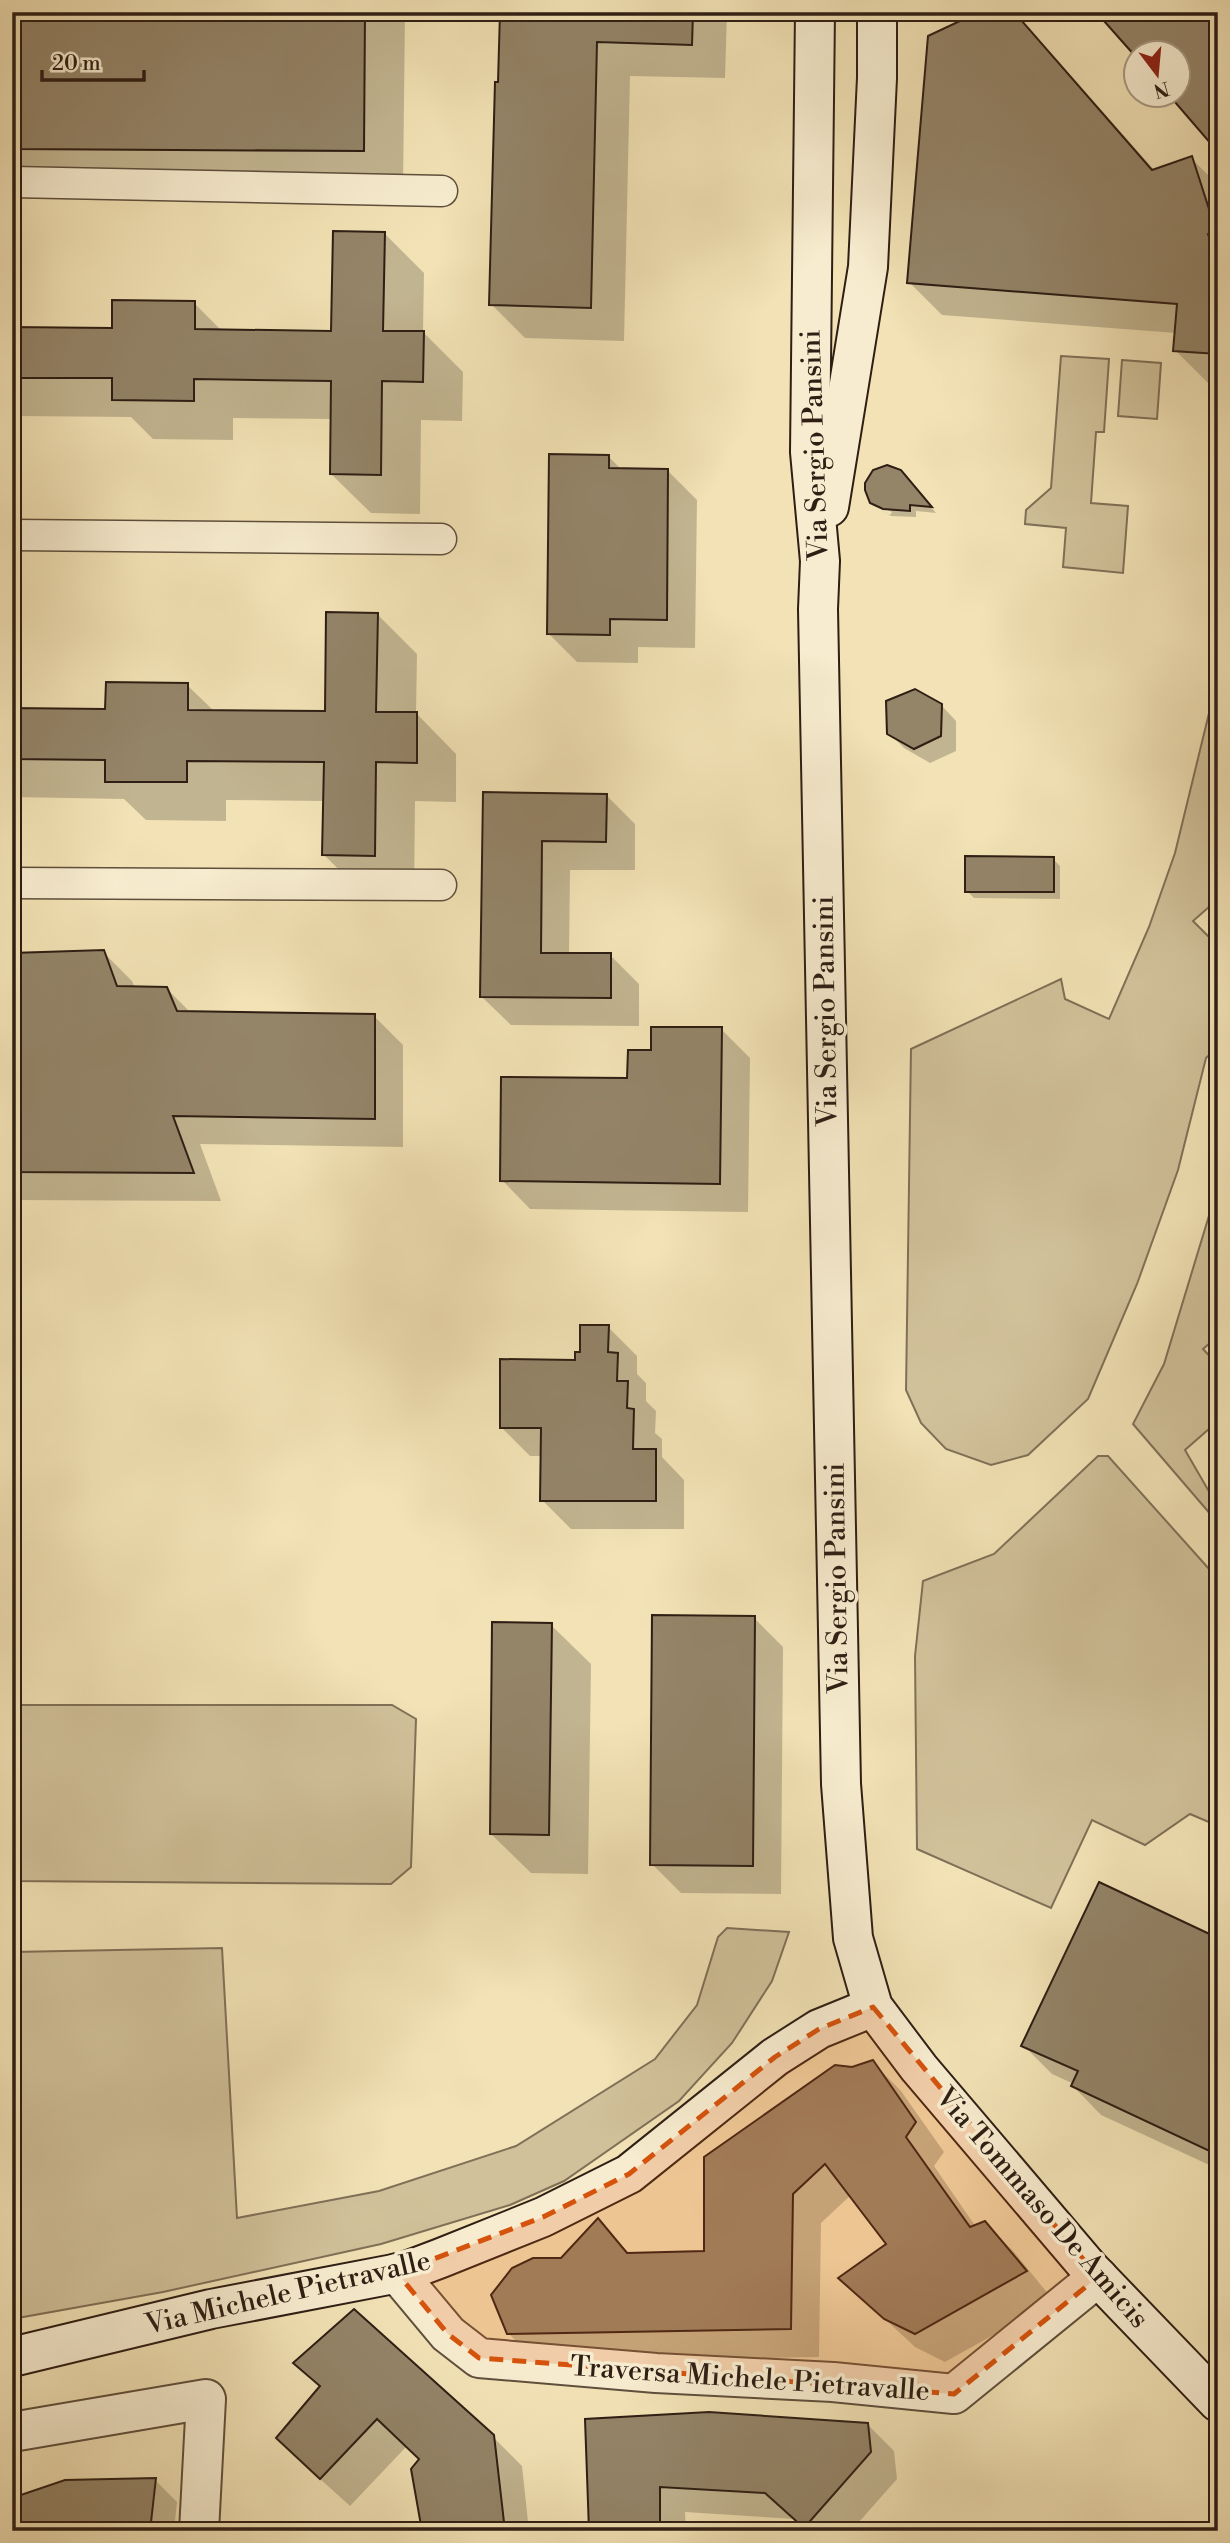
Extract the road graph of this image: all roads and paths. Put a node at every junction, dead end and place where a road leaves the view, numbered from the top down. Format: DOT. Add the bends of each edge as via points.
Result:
graph roads {
  1 [pos="815,12"];
  2 [pos="877,12"];
  3 [pos="12,182"];
  4 [pos="442,191"];
  5 [pos="12,535"];
  6 [pos="441,539"];
  7 [pos="820,561"];
  8 [pos="12,883"];
  9 [pos="441,885"];
  10 [pos="873,2007"];
  11 [pos="401,2272"];
  12 [pos="1094,2273"];
  13 [pos="12,2357"];
  14 [pos="1218,2402"];
  15 [pos="12,2432"];
  16 [pos="199,2531"];
  1 -- 7 [label="main road, Via Sergio Pansini" via="810,452"];
  2 -- 7 [label="main road" via="868,267"];
  3 -- 4 [label="street"];
  5 -- 6 [label="street"];
  7 -- 10 [label="main road, Via Sergio Pansini" via="841,1784 853,1938"];
  8 -- 9 [label="street"];
  10 -- 11 [label="main road, Via Michele Pietravalle" via="819,2029 775,2057 629,2174 543,2217"];
  10 -- 12 [label="main road, Via Tommaso De Amicis" via="919,2068"];
  11 -- 12 [label="main road, Traversa Michele Pietravalle" via="454,2332 481,2352 951,2385"];
  11 -- 13 [label="main road, Via Michele Pietravalle" via="211,2309"];
  12 -- 14 [label="main road, Via Tommaso De Amicis"];
  15 -- 16 [label="main road" via="206,2399"];
}
